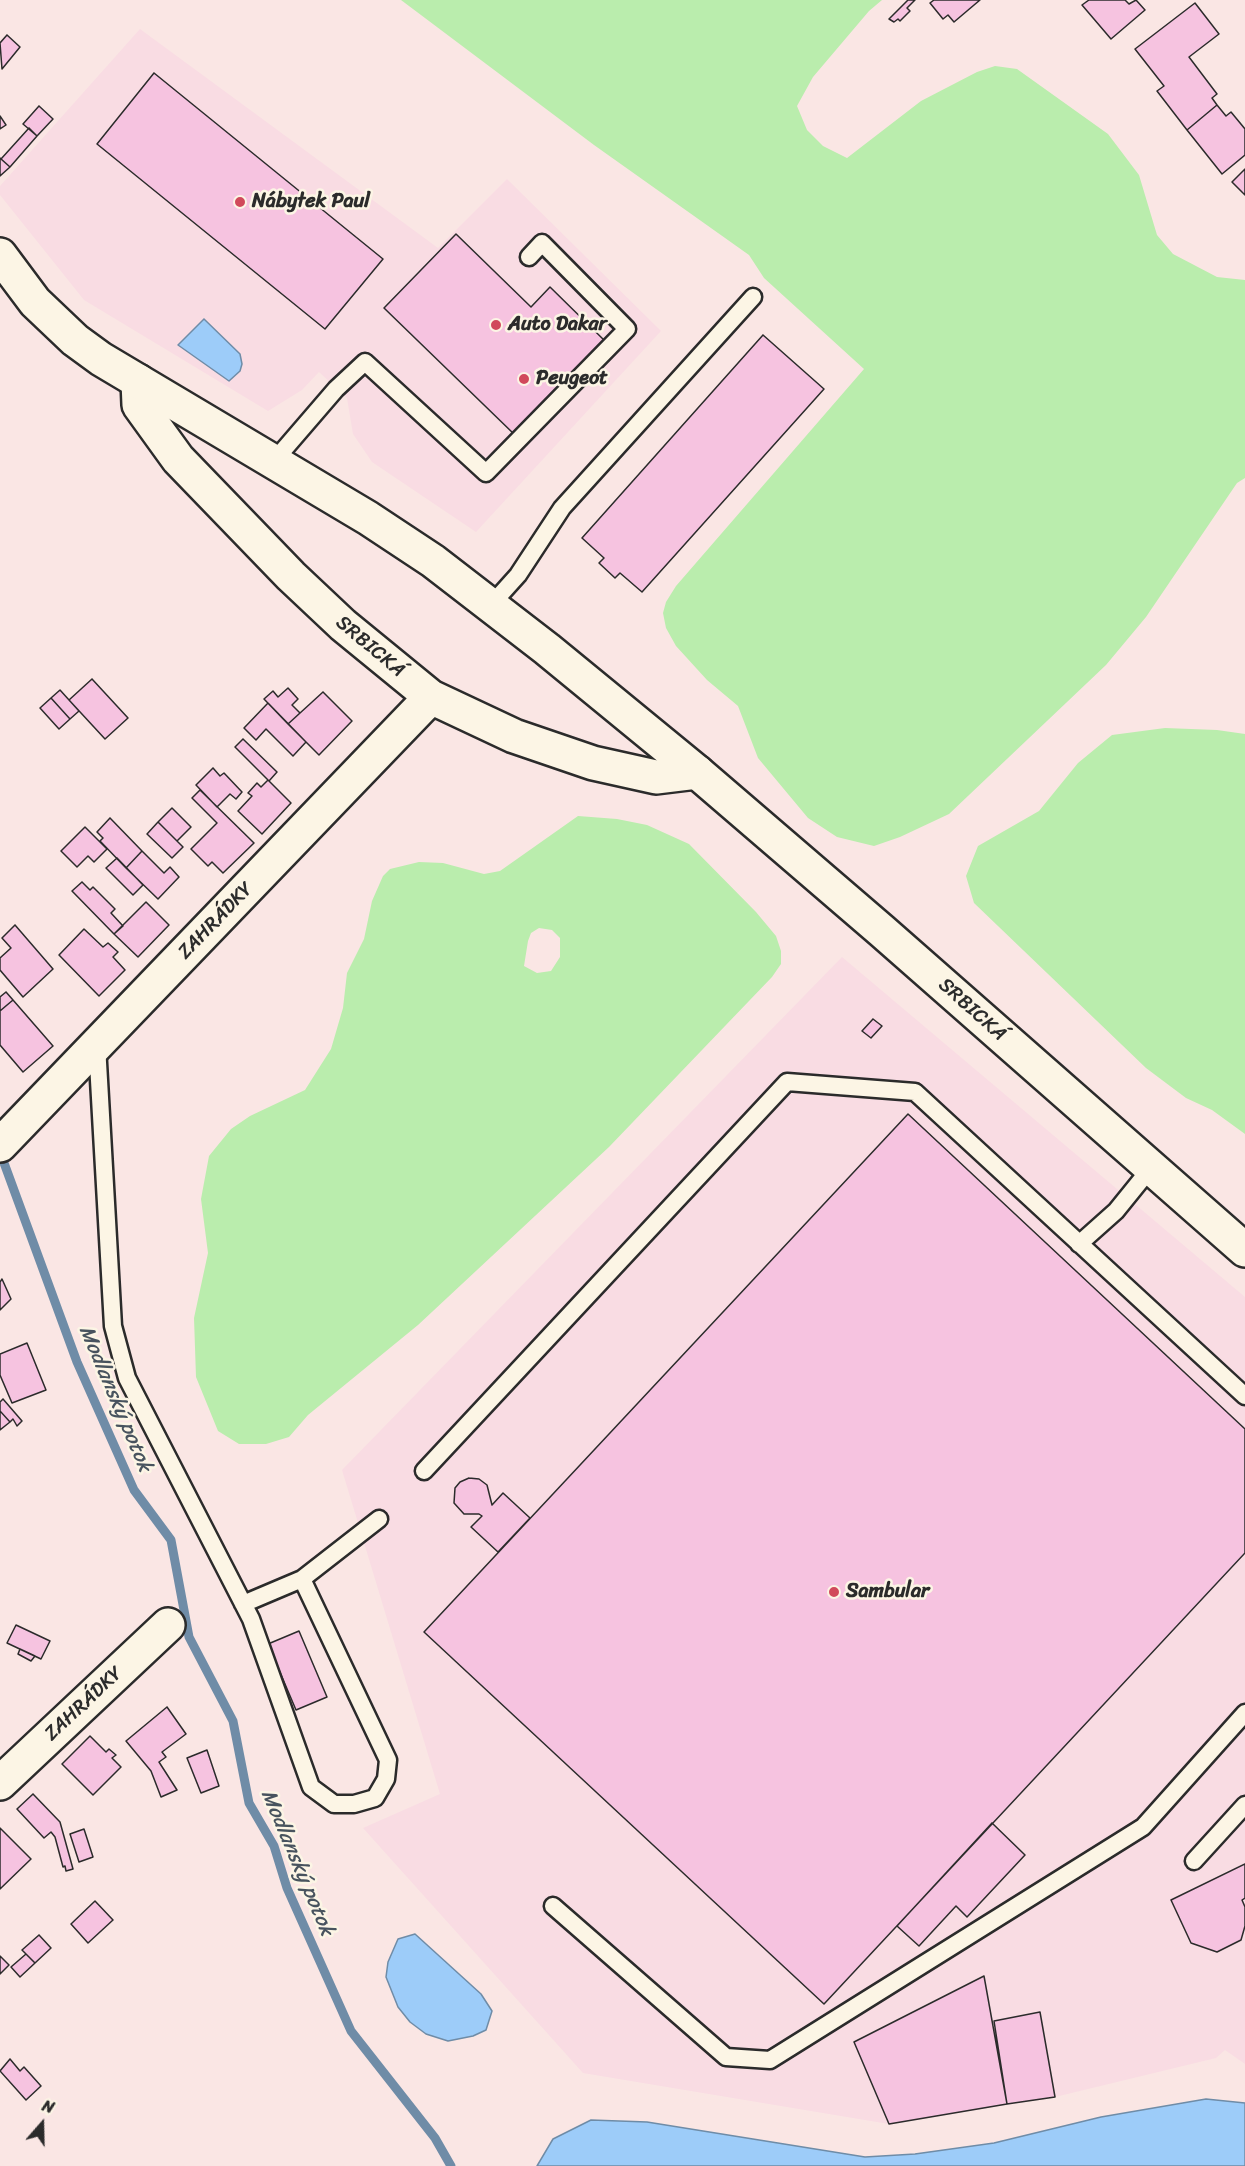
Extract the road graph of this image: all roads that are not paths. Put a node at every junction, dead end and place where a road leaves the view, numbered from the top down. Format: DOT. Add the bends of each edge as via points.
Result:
graph roads {
  1 [pos="0,255"];
  2 [pos="529,257"];
  3 [pos="753,297"];
  4 [pos="138,381"];
  5 [pos="274,461"];
  6 [pos="491,605"];
  7 [pos="431,697"];
  8 [pos="697,772"];
  9 [pos="97,1044"];
  10 [pos="0,1145"];
  11 [pos="1150,1168"];
  12 [pos="1079,1244"];
  13 [pos="1245,1250"];
  14 [pos="1245,1396"];
  15 [pos="424,1472"];
  16 [pos="379,1519"];
  17 [pos="302,1579"];
  18 [pos="243,1604"];
  19 [pos="168,1625"];
  20 [pos="1245,1713"];
  21 [pos="0,1783"];
  22 [pos="1245,1805"];
  23 [pos="1194,1861"];
  24 [pos="554,1905"];
  1 -- 4 [label="street, SRBICKÁ" via="57,325"];
  2 -- 5 [label="lane" via="542,243 627,329 486,473 365,362 336,389"];
  3 -- 6 [label="lane" via="562,508 518,575"];
  4 -- 5 [label="street, SRBICKÁ"];
  4 -- 7 [label="street, SRBICKÁ" via="139,405 178,459 343,625"];
  5 -- 6 [label="street, SRBICKÁ" via="386,530"];
  6 -- 8 [label="street, SRBICKÁ"];
  7 -- 8 [label="street, SRBICKÁ" via="514,736 593,763 656,777"];
  7 -- 9 [label="street, ZAHRÁDKY"];
  8 -- 11 [label="street, SRBICKÁ"];
  9 -- 10 [label="street, ZAHRÁDKY"];
  9 -- 18 [label="lane" via="113,1326 121,1357 127,1378"];
  11 -- 12 [label="lane" via="1116,1211"];
  11 -- 13 [label="street, SRBICKÁ"];
  12 -- 14 [label="lane"];
  12 -- 15 [label="lane" via="915,1092 787,1082"];
  16 -- 17 [label="lane"];
  17 -- 18 [label="lane"];
  17 -- 18 [label="lane" via="388,1760 386,1779 375,1798 334,1804 311,1787"];
  19 -- 21 [label="street, ZAHRÁDKY"];
  20 -- 24 [label="lane" via="1143,1827 770,2060 726,2056"];
  22 -- 23 [label="lane"];
}
